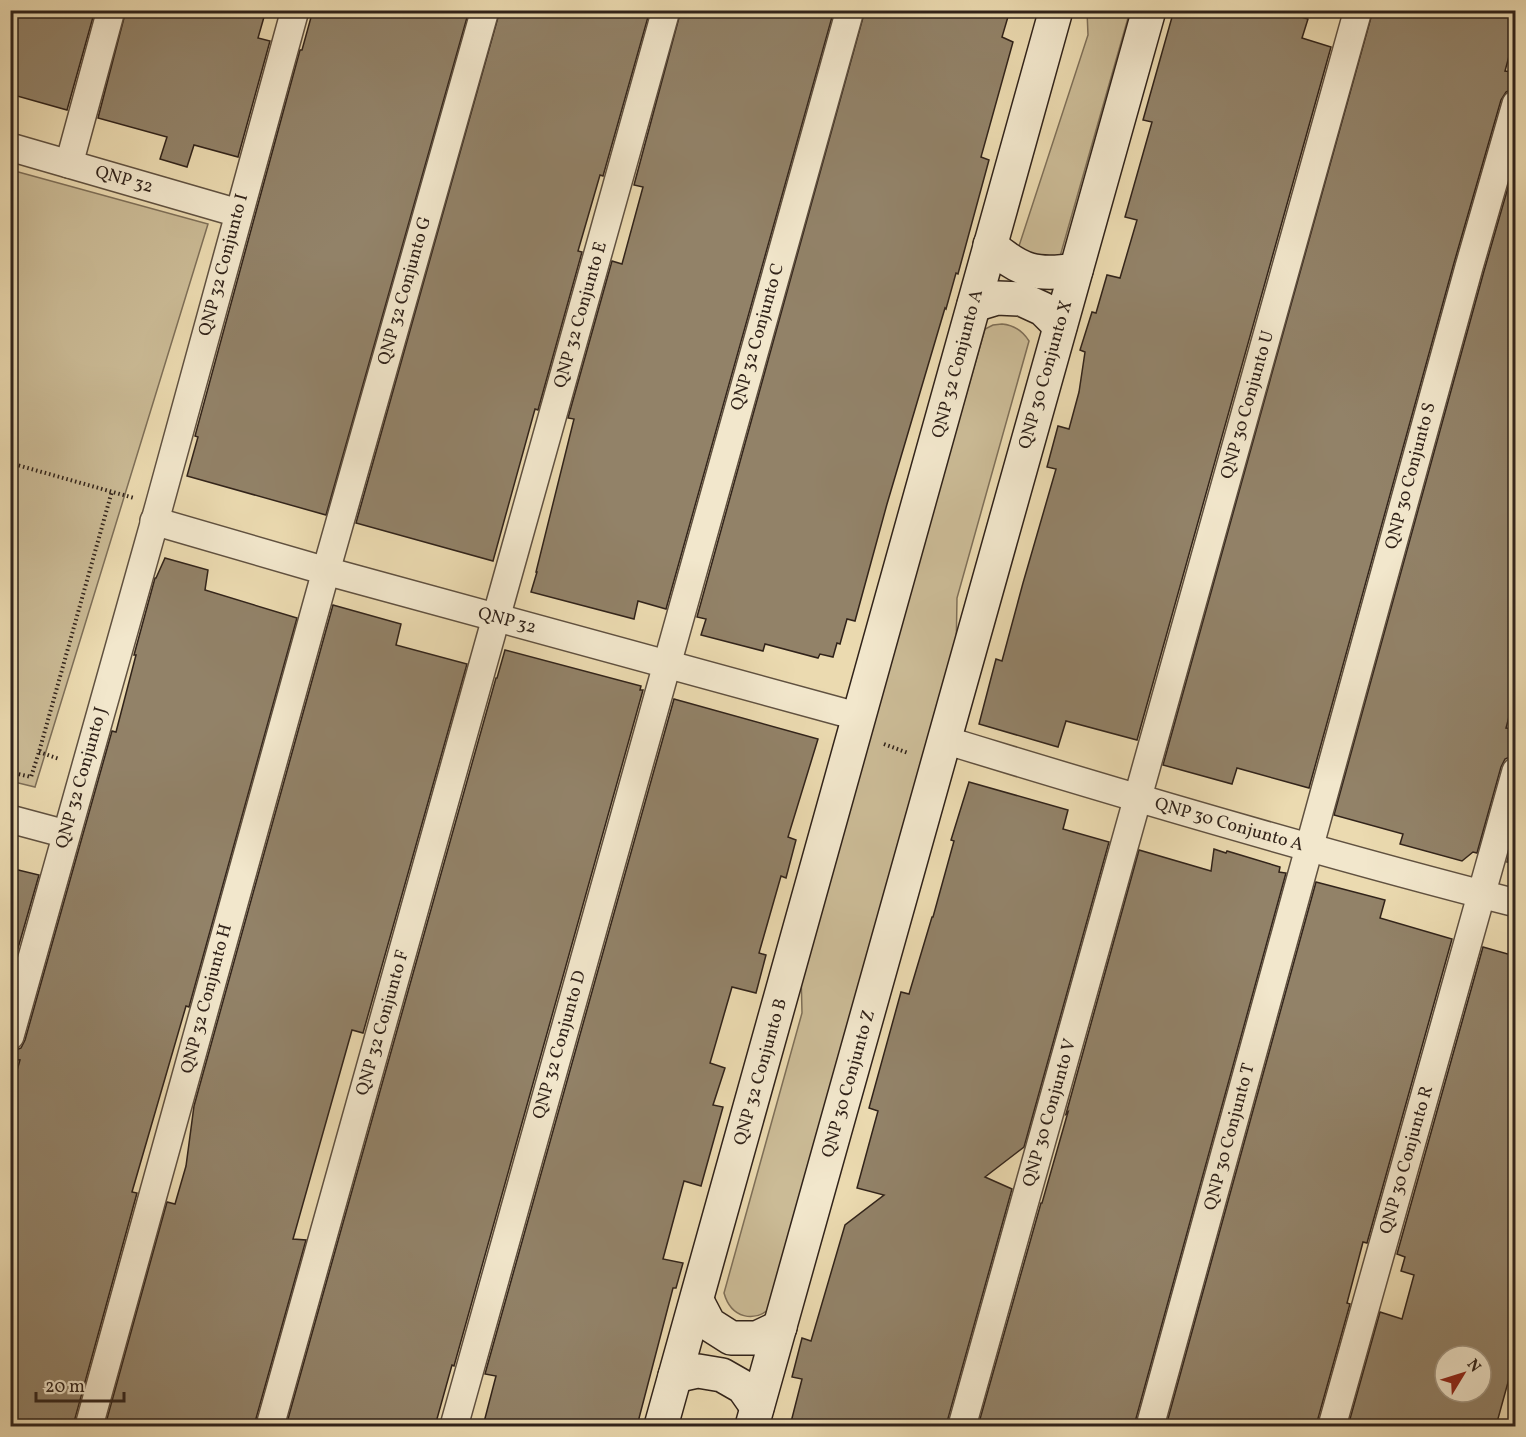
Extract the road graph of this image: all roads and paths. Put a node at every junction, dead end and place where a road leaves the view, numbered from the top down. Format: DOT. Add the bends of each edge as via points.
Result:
graph roads {
  1 [pos="111,10"];
  2 [pos="295,10"];
  3 [pos="485,10"];
  4 [pos="666,10"];
  5 [pos="850,10"];
  6 [pos="1056,10"];
  7 [pos="1149,10"];
  8 [pos="1358,10"];
  9 [pos="1515,104"];
  10 [pos="10,147"];
  11 [pos="69,164"];
  12 [pos="238,213"];
  13 [pos="990,245"];
  14 [pos="1076,270"];
  15 [pos="974,305"];
  16 [pos="1060,326"];
  17 [pos="10,463"];
  18 [pos="154,521"];
  19 [pos="326,572"];
  20 [pos="496,619"];
  21 [pos="667,664"];
  22 [pos="858,725"];
  23 [pos="942,752"];
  24 [pos="1515,771"];
  25 [pos="10,772"];
  26 [pos="1138,799"];
  27 [pos="10,819"];
  28 [pos="66,834"];
  29 [pos="1310,848"];
  30 [pos="1482,894"];
  31 [pos="1515,903"];
  32 [pos="10,1036"];
  33 [pos="697,1301"];
  34 [pos="780,1326"];
  35 [pos="675,1376"];
  36 [pos="755,1417"];
  37 [pos="89,1426"];
  38 [pos="270,1426"];
  39 [pos="454,1426"];
  40 [pos="661,1426"];
  41 [pos="962,1426"];
  42 [pos="1150,1426"];
  43 [pos="1332,1426"];
  1 -- 11 [label="street"];
  2 -- 12 [label="street, QNP 32 Conjunto I"];
  3 -- 19 [label="street, QNP 32 Conjunto G"];
  4 -- 20 [label="street, QNP 32 Conjunto E"];
  5 -- 21 [label="street, QNP 32 Conjunto C"];
  6 -- 13 [label="street, QNP 32 Conjunto A"];
  7 -- 14 [label="street, QNP 30 Conjunto X"];
  8 -- 26 [label="street, QNP 30 Conjunto U"];
  9 -- 29 [label="street, QNP 30 Conjunto S"];
  10 -- 11 [label="street, QNP 32"];
  11 -- 12 [label="street, QNP 32"];
  12 -- 18 [label="street, QNP 32 Conjunto I"];
  13 -- 14 [label="street" via="1008,261 1029,271 1052,274"];
  13 -- 15 [label="street, QNP 32 Conjunto A"];
  14 -- 16 [label="street, QNP 30 Conjunto X"];
  15 -- 16 [label="street" via="997,298 1021,299 1043,309"];
  15 -- 22 [label="street, QNP 32 Conjunto A"];
  16 -- 23 [label="street, QNP 30 Conjunto X"];
  17 -- 25 [label="path" via="114,492 31,777"];
  18 -- 19 [label="street, QNP 32"];
  18 -- 28 [label="street, QNP 32 Conjunto J"];
  19 -- 20 [label="street, QNP 32"];
  19 -- 37 [label="street, QNP 32 Conjunto H"];
  20 -- 21 [label="street, QNP 32"];
  20 -- 38 [label="street, QNP 32 Conjunto F"];
  21 -- 22 [label="street, QNP 32"];
  21 -- 39 [label="street, QNP 32 Conjunto D"];
  22 -- 23 [label="path"];
  22 -- 33 [label="street, QNP 32 Conjunto B"];
  23 -- 26 [label="street, QNP 30 Conjunto A"];
  23 -- 34 [label="street, QNP 30 Conjunto Z"];
  24 -- 30 [label="street, QNP 30 Conjunto R"];
  26 -- 29 [label="street, QNP 30 Conjunto A"];
  26 -- 41 [label="street, QNP 30 Conjunto V"];
  27 -- 28 [label="street"];
  28 -- 32 [label="street, QNP 32 Conjunto J"];
  29 -- 30 [label="street, QNP 30 Conjunto A"];
  29 -- 42 [label="street, QNP 30 Conjunto T"];
  30 -- 31 [label="street, QNP 30 Conjunto A"];
  30 -- 43 [label="street, QNP 30 Conjunto R"];
  33 -- 34 [label="street" via="709,1324 731,1338 757,1338"];
  33 -- 35 [label="street, QNP 32 Conjunto B"];
  34 -- 36 [label="street, QNP 30 Conjunto Z"];
  35 -- 36 [label="street" via="698,1371 722,1375 743,1388"];
  35 -- 40 [label="street, QNP 32 Conjunto B"];
}
